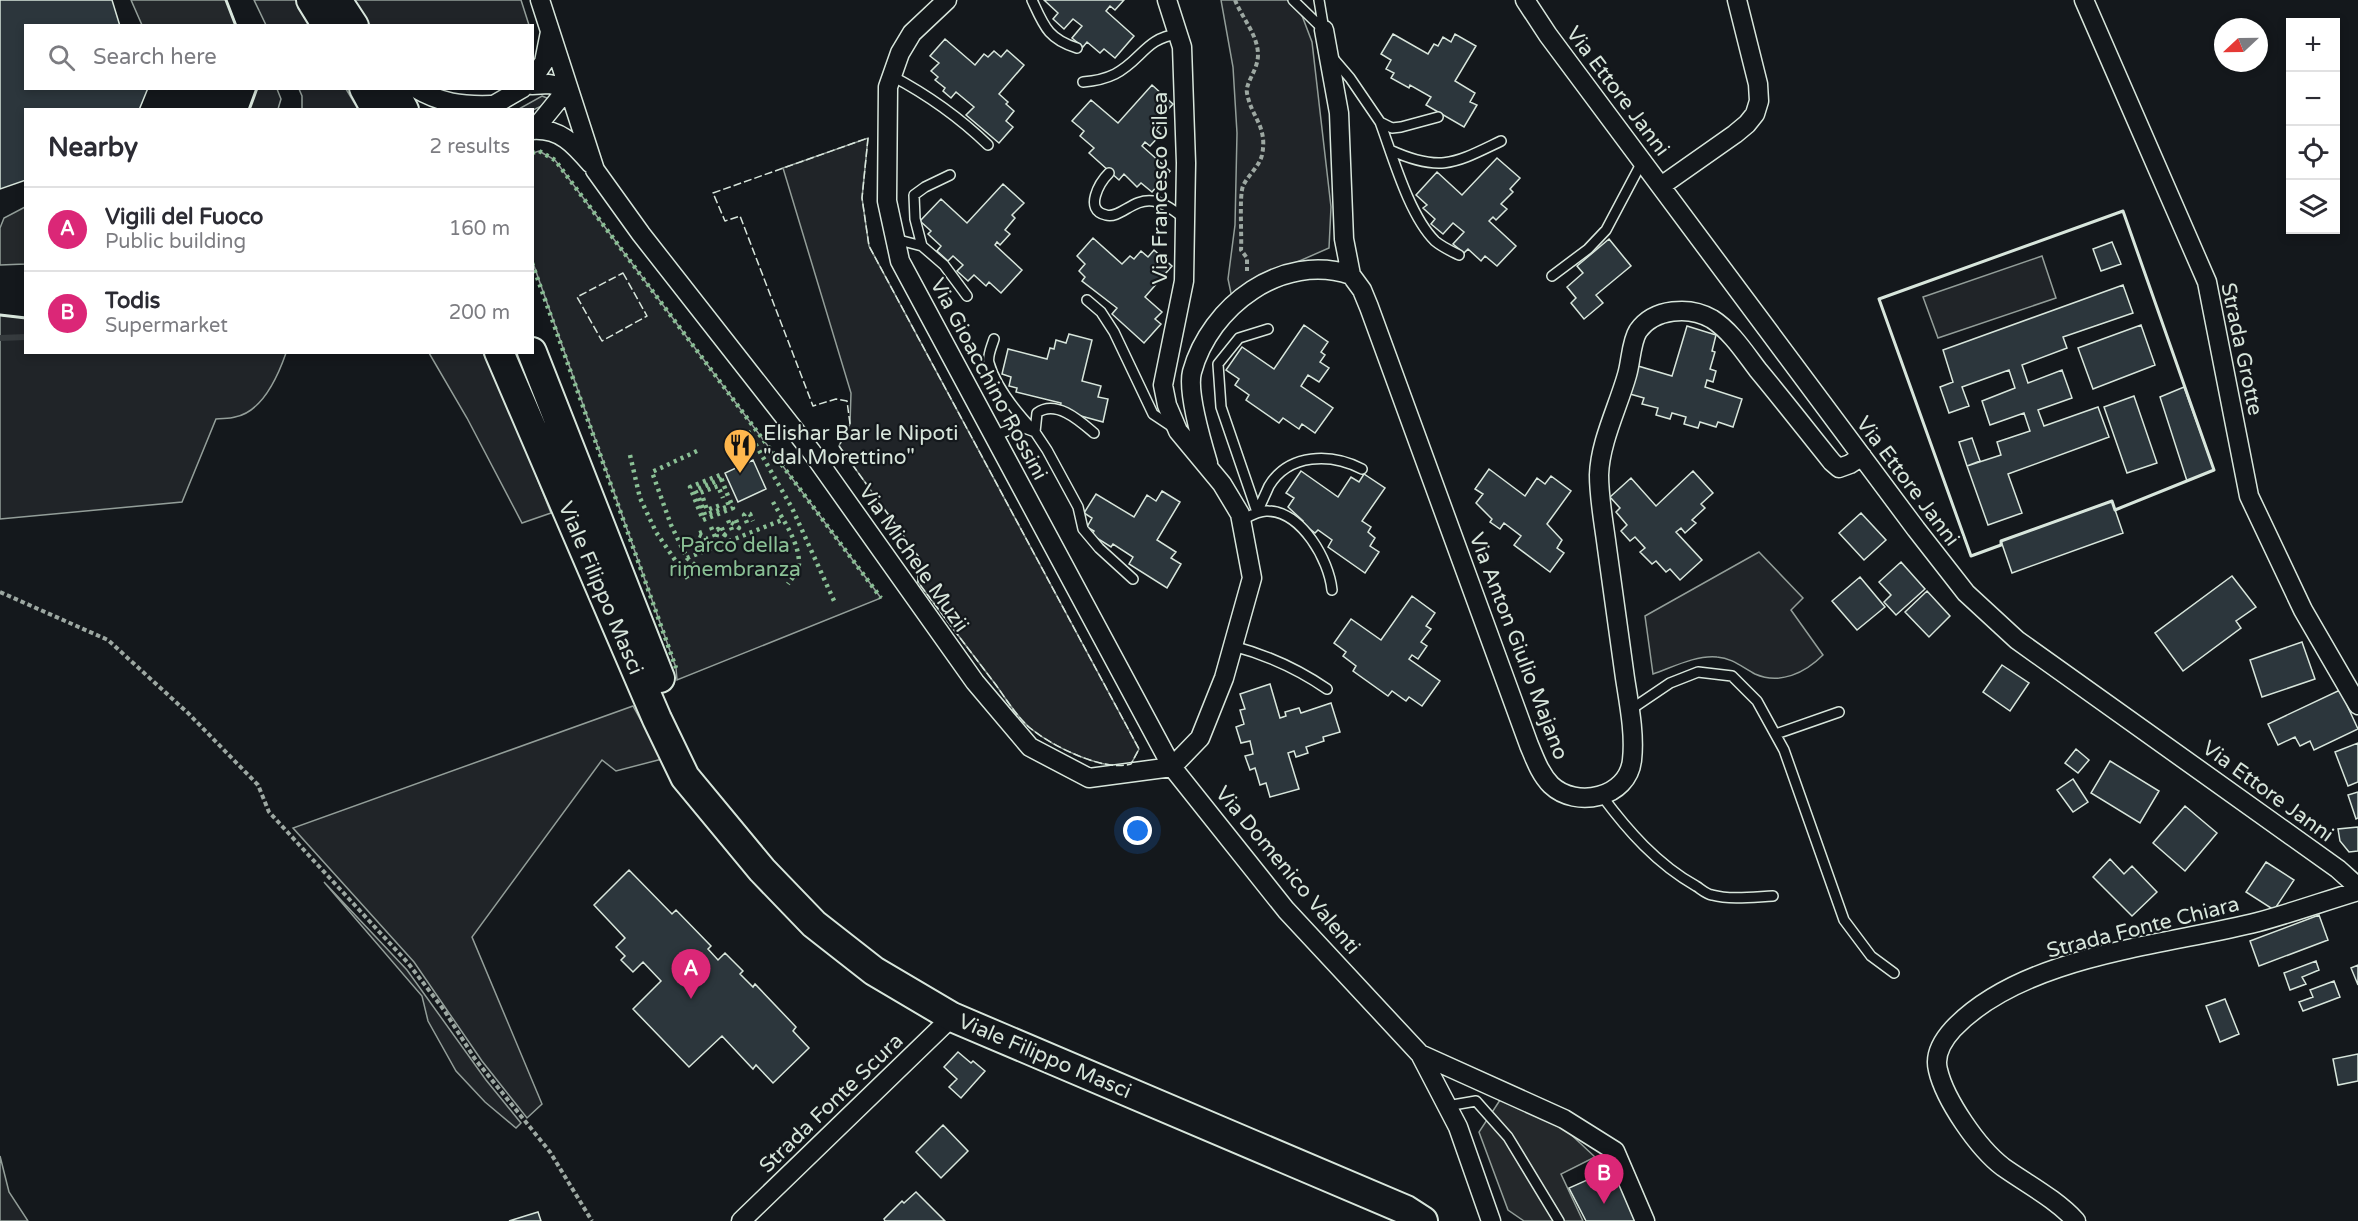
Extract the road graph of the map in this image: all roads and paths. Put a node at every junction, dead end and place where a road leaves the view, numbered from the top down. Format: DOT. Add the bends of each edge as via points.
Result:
graph roads {
  1 [pos="311,0"];
  2 [pos="337,0"];
  3 [pos="540,0"];
  4 [pos="946,0"];
  5 [pos="1032,0"];
  6 [pos="1167,0"];
  7 [pos="1235,0"];
  8 [pos="1293,0"];
  9 [pos="1319,0"];
  10 [pos="1525,0"];
  11 [pos="1737,0"];
  12 [pos="2084,0"];
  13 [pos="326,24"];
  14 [pos="353,24"];
  15 [pos="550,30"];
  16 [pos="1324,30"];
  17 [pos="1178,34"];
  18 [pos="1077,48"];
  19 [pos="1328,52"];
  20 [pos="892,76"];
  21 [pos="534,80"];
  22 [pos="1083,82"];
  23 [pos="534,83"];
  24 [pos="568,88"];
  25 [pos="365,90"];
  26 [pos="393,90"];
  27 [pos="418,90"];
  28 [pos="519,90"];
  29 [pos="488,107"];
  30 [pos="375,108"];
  31 [pos="403,108"];
  32 [pos="1438,117"];
  33 [pos="1380,122"];
  34 [pos="534,129"];
  35 [pos="534,130"];
  36 [pos="1501,141"];
  37 [pos="988,145"];
  38 [pos="1390,150"];
  39 [pos="1642,162"];
  40 [pos="596,170"];
  41 [pos="1109,173"];
  42 [pos="950,176"];
  43 [pos="1660,186"];
  44 [pos="1185,219"];
  45 [pos="895,239"];
  46 [pos="922,246"];
  47 [pos="1459,255"];
  48 [pos="1351,275"];
  49 [pos="1552,276"];
  50 [pos="967,296"];
  51 [pos="1244,296"];
  52 [pos="1087,300"];
  53 [pos="1268,329"];
  54 [pos="994,339"];
  55 [pos="500,354"];
  56 [pos="534,354"];
  57 [pos="1178,431"];
  58 [pos="1035,432"];
  59 [pos="1094,433"];
  60 [pos="994,436"];
  61 [pos="1862,456"];
  62 [pos="1362,469"];
  63 [pos="1210,470"];
  64 [pos="1250,516"];
  65 [pos="1132,579"];
  66 [pos="1332,590"];
  67 [pos="0,592"];
  68 [pos="1233,645"];
  69 [pos="1327,688"];
  70 [pos="2358,705"];
  71 [pos="1630,710"];
  72 [pos="1839,712"];
  73 [pos="1776,734"];
  74 [pos="1172,767"];
  75 [pos="1602,796"];
  76 [pos="718,815"];
  77 [pos="2358,889"];
  78 [pos="1773,896"];
  79 [pos="1894,974"];
  80 [pos="952,1017"];
  81 [pos="1420,1054"];
  82 [pos="1447,1106"];
  83 [pos="592,1221"];
  84 [pos="741,1221"];
  85 [pos="1423,1221"];
  86 [pos="1491,1221"];
  87 [pos="1559,1221"];
  88 [pos="1645,1221"];
  89 [pos="2076,1221"];
  1 -- 13 [label="main road"];
  2 -- 14 [label="main road"];
  3 -- 15 [label="street, Via Michele Muzii"];
  4 -- 20 [label="street, Via Gioacchino Rossini" via="912,33"];
  5 -- 18 [label="lane" via="1043,26 1055,39"];
  6 -- 17 [label="street, Via Francesco Cilea"];
  7 -- 51 [label="path" via="1258,53 1246,92 1262,126 1263,141 1262,156 1242,187 1241,250 1248,264"];
  8 -- 16 [label="lane"];
  9 -- 16 [label="lane"];
  10 -- 39 [label="street, Via Ettore Janni"];
  11 -- 43 [label="street" via="1758,84 1755,114 1735,134"];
  12 -- 70 [label="street, Strada Grotte" via="2207,282 2249,496 2304,610"];
  15 -- 21 [label="street" via="544,62"];
  15 -- 24 [label="street, Via Michele Muzii"];
  16 -- 19 [label="street, Via Anton Giulio Majano"];
  17 -- 22 [label="lane" via="1154,41 1117,74"];
  17 -- 44 [label="street, Via Francesco Cilea" via="1182,47"];
  19 -- 33 [label="lane"];
  19 -- 48 [label="street, Via Anton Giulio Majano" via="1339,113 1344,239"];
  20 -- 37 [label="lane" via="916,89"];
  20 -- 45 [label="street, Via Gioacchino Rossini" via="887,98 887,201"];
  23 -- 24 [label="street"];
  24 -- 34 [label="street"];
  24 -- 40 [label="street, Via Michele Muzii"];
  25 -- 30 [label="main road"];
  26 -- 31 [label="main road"];
  27 -- 29 [label="street" via="434,99"];
  28 -- 29 [label="street"];
  32 -- 33 [label="lane" via="1392,128"];
  33 -- 38 [label="lane"];
  35 -- 40 [label="street" via="552,130 569,141"];
  36 -- 38 [label="lane" via="1453,163 1423,162"];
  38 -- 47 [label="lane" via="1420,222 1435,241"];
  39 -- 43 [label="street, Via Ettore Janni"];
  39 -- 49 [label="lane" via="1606,230"];
  40 -- 74 [label="street, Via Michele Muzii" via="648,244 811,451 975,682 1030,747 1089,778"];
  41 -- 44 [label="lane" via="1095,194 1100,213 1117,215 1139,201 1154,201"];
  42 -- 46 [label="lane" via="914,195"];
  43 -- 61 [label="street, Via Ettore Janni"];
  44 -- 57 [label="street, Via Francesco Cilea" via="1184,281 1163,385"];
  45 -- 46 [label="lane"];
  45 -- 60 [label="street, Via Gioacchino Rossini" via="900,261"];
  46 -- 50 [label="lane" via="944,265"];
  48 -- 51 [label="street, Via Francesco Cilea" via="1322,269 1290,272"];
  48 -- 75 [label="street, Via Anton Giulio Majano" via="1369,307 1541,773 1551,785 1574,797"];
  51 -- 63 [label="street, Via Francesco Cilea" via="1228,308 1206,338 1191,374 1198,432"];
  52 -- 57 [label="lane" via="1114,332 1153,414"];
  53 -- 64 [label="lane" via="1239,338 1218,364 1221,407"];
  54 -- 58 [label="lane" via="988,361 1002,390"];
  55 -- 76 [label="main road, Viale Filippo Masci" via="657,719 685,777"];
  56 -- 76 [label="main road, Viale Filippo Masci" via="673,712 703,771"];
  57 -- 63 [label="street, Via Francesco Cilea"];
  58 -- 59 [label="lane" via="1037,413 1055,409"];
  58 -- 60 [label="lane" via="1019,426"];
  58 -- 65 [label="lane" via="1078,507 1083,529"];
  60 -- 74 [label="street, Via Gioacchino Rossini"];
  61 -- 71 [label="street" via="1839,468 1832,462 1744,352 1713,320 1695,312 1674,311 1655,316 1638,331 1599,474"];
  61 -- 77 [label="street, Via Ettore Janni" via="1948,572 1983,611 2338,869"];
  62 -- 64 [label="lane" via="1338,459 1296,462 1270,484"];
  63 -- 64 [label="street, Via Francesco Cilea"];
  64 -- 66 [label="lane" via="1268,511 1283,515 1308,534 1327,565"];
  64 -- 68 [label="street, Via Francesco Cilea" via="1252,578"];
  67 -- 83 [label="path" via="108,640 189,714 258,785 269,812 408,963 475,1059 550,1152"];
  68 -- 69 [label="lane" via="1299,670"];
  68 -- 74 [label="street, Via Francesco Cilea" via="1200,738"];
  71 -- 73 [label="lane" via="1670,683 1698,672 1732,676 1757,701"];
  71 -- 75 [label="street" via="1631,766 1622,782"];
  72 -- 73 [label="lane"];
  73 -- 79 [label="lane" via="1844,920 1871,956"];
  74 -- 81 [label="street, Via Domenico Valenti" via="1286,910"];
  75 -- 78 [label="lane" via="1653,855 1710,895"];
  76 -- 80 [label="main road, Viale Filippo Masci" via="762,870 814,924 874,971"];
  77 -- 89 [label="street, Strada Fonte Chiara" via="2260,921 2071,964 1990,999 1947,1036 1938,1051 1937,1069 1977,1141 2002,1166"];
  80 -- 84 [label="street, Strada Fonte Scura"];
  80 -- 85 [label="main road, Viale Filippo Masci" via="1406,1210"];
  81 -- 82 [label="street, Via Domenico Valenti"];
  81 -- 88 [label="street, Via Domenico Valenti" via="1564,1119 1615,1150"];
  82 -- 86 [label="street, Via Domenico Valenti"];
  82 -- 87 [label="lane" via="1476,1101 1508,1137"];
}
